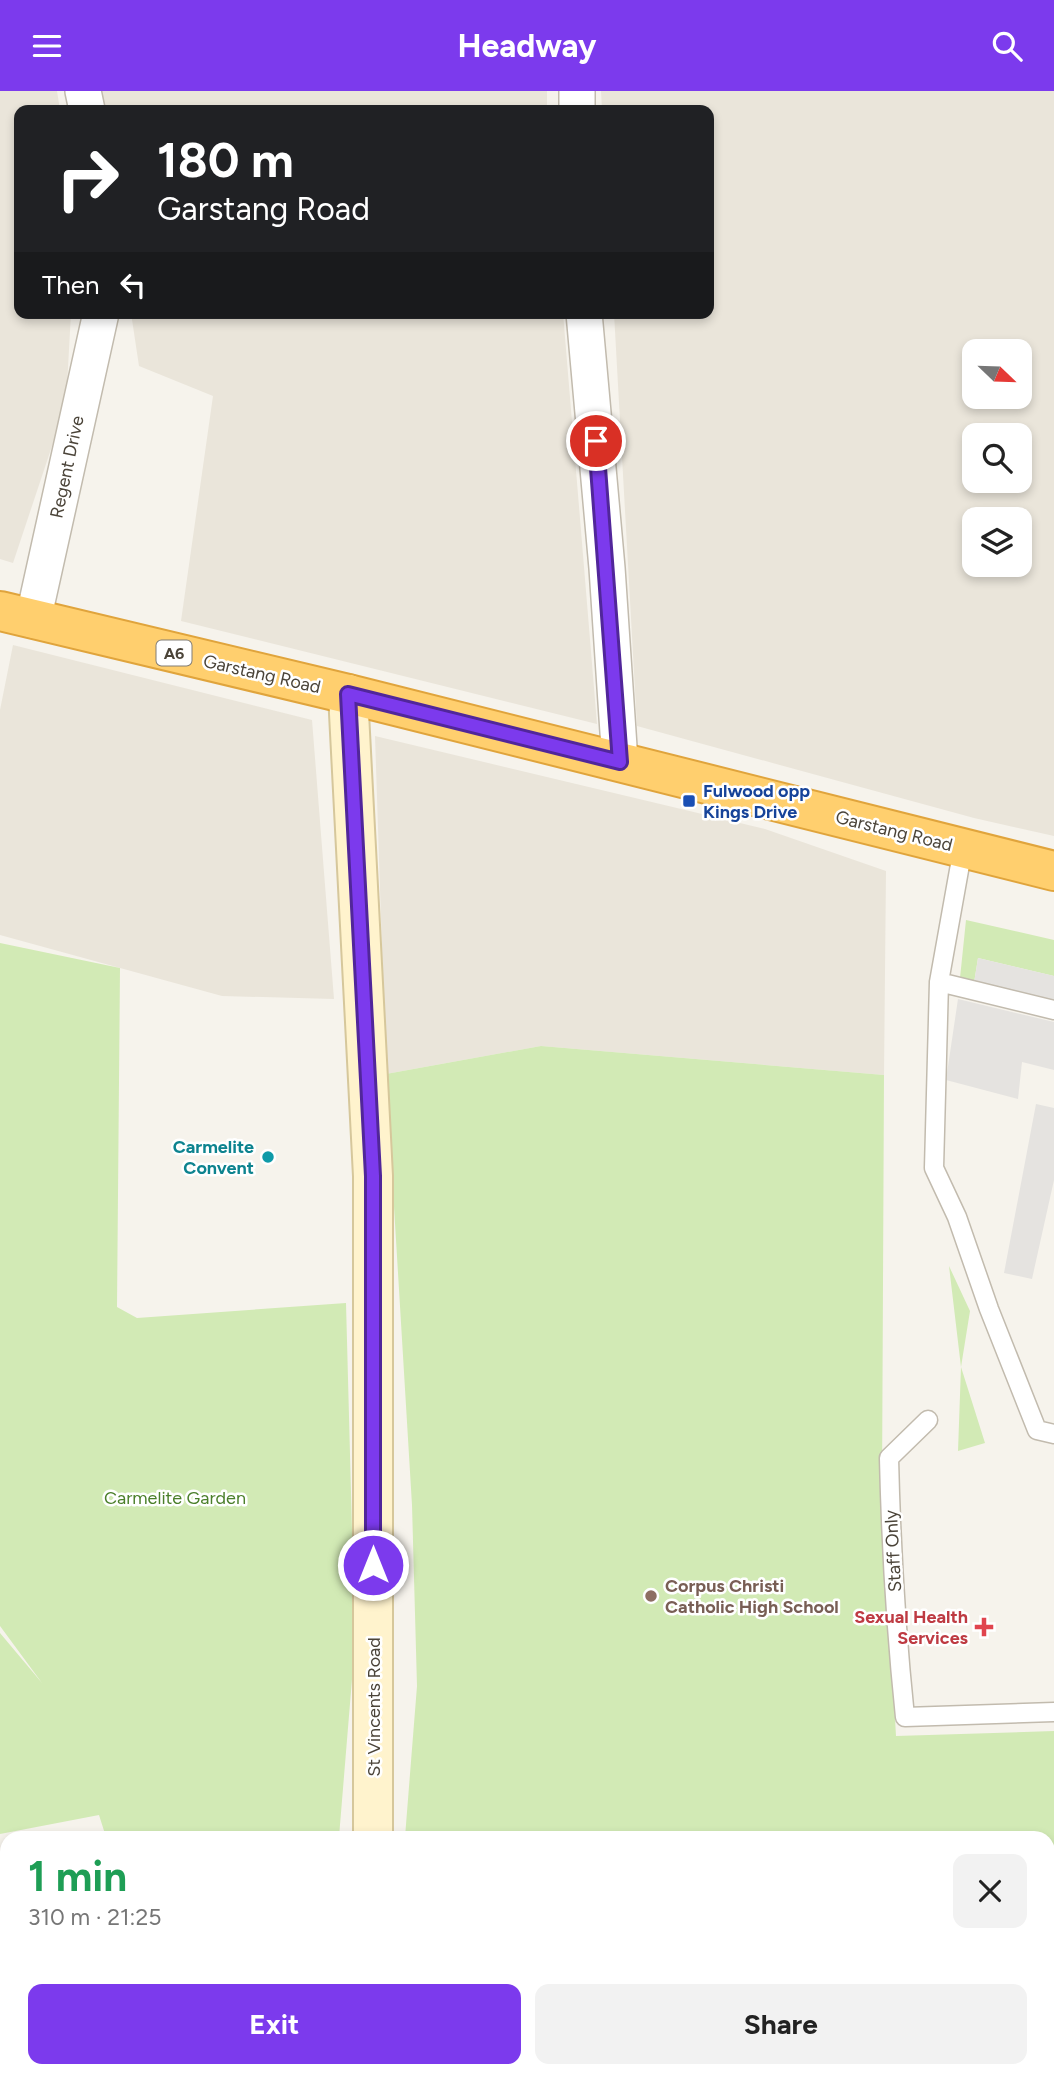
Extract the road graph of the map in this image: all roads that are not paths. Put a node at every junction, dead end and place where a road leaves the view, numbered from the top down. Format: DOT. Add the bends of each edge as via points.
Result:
graph roads {
  1 [pos="98,319"];
  2 [pos="585,319"];
  3 [pos="17,616"];
  4 [pos="348,694"];
  5 [pos="620,762"];
  6 [pos="963,848"];
  7 [pos="1054,871"];
  8 [pos="939,982"];
  9 [pos="1054,1010"];
  10 [pos="928,1420"];
  11 [pos="1054,1434"];
  12 [pos="1054,1712"];
  13 [pos="373,1831"];
  1 -- 3 [label="street, Regent Drive"];
  2 -- 5 [label="street"];
  3 -- 4 [label="highway, Garstang Road / A6"];
  4 -- 5 [label="highway, Garstang Road / A6"];
  4 -- 13 [label="street, St Vincents Road" via="373,1176"];
  5 -- 6 [label="highway, Garstang Road / A6"];
  6 -- 7 [label="highway, Garstang Road / A6"];
  6 -- 8 [label="lane"];
  8 -- 9 [label="lane"];
  8 -- 11 [label="lane" via="934,1168 1037,1430"];
  10 -- 12 [label="lane, Staff Only" via="889,1458 905,1717"];
}
